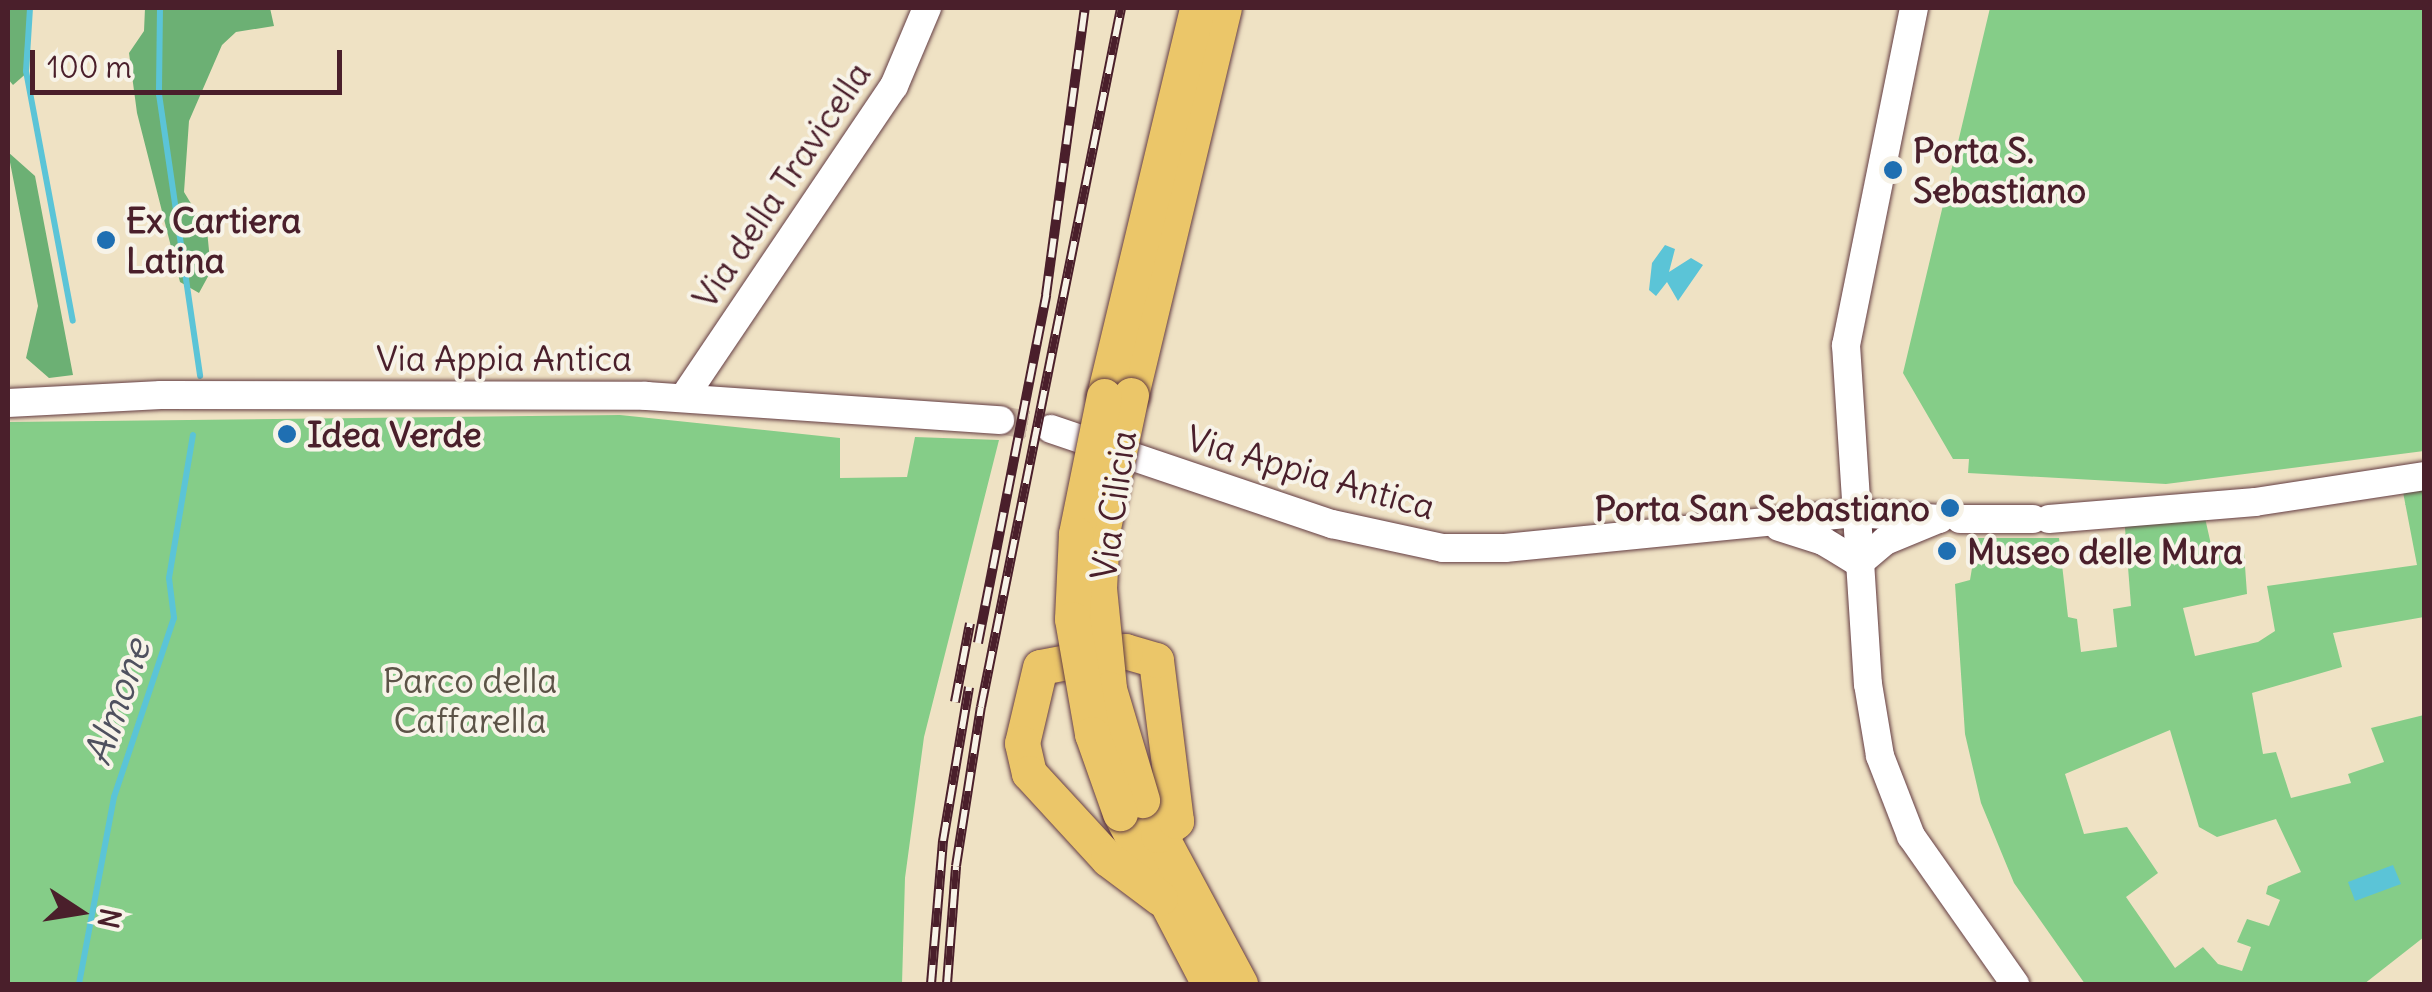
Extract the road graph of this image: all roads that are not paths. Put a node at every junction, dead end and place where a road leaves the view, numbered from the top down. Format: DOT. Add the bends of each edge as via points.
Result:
graph roads {
  1 [pos="927,8"];
  2 [pos="1197,8"];
  3 [pos="1224,8"];
  4 [pos="1914,8"];
  5 [pos="1117,395"];
  6 [pos="684,397"];
  7 [pos="8,403"];
  8 [pos="1000,420"];
  9 [pos="1051,429"];
  10 [pos="2424,476"];
  11 [pos="1856,513"];
  12 [pos="1950,519"];
  13 [pos="1764,523"];
  14 [pos="1859,563"];
  15 [pos="1131,806"];
  16 [pos="1158,835"];
  17 [pos="1160,898"];
  18 [pos="1209,984"];
  19 [pos="1240,984"];
  20 [pos="2015,984"];
  1 -- 6 [label="street, Via della Travicella" via="894,86"];
  2 -- 5 [label="main road, Via Cilicia"];
  3 -- 5 [label="main road, Via Cilicia"];
  4 -- 11 [label="street" via="1848,327"];
  5 -- 15 [label="main road, Via Cilicia, bridge" via="1076,534 1072,619 1092,734"];
  6 -- 7 [label="street, Via Appia Antica" via="161,394"];
  6 -- 8 [label="street, Via Appia Antica"];
  9 -- 13 [label="street, Via Appia Antica" via="1332,524 1436,547 1505,548"];
  10 -- 12 [label="street, Via Appia Antica" via="2255,502 2041,519"];
  11 -- 12 [label="street, Via Appia Antica"];
  11 -- 13 [label="street, Via Appia Antica"];
  11 -- 14 [label="street"];
  12 -- 14 [label="street" via="1885,541"];
  13 -- 14 [label="street" via="1823,541"];
  14 -- 20 [label="street" via="1870,708 1887,779 1920,852"];
  15 -- 16 [label="main road, Via Cilicia"];
  15 -- 17 [label="main road, Via Cilicia"];
  16 -- 17 [label="main road" via="1176,821 1160,664 1148,654 1126,651 1040,667 1022,743 1029,773 1108,859"];
  16 -- 19 [label="main road, Via Cilicia"];
  17 -- 18 [label="main road, Via Cilicia"];
}
